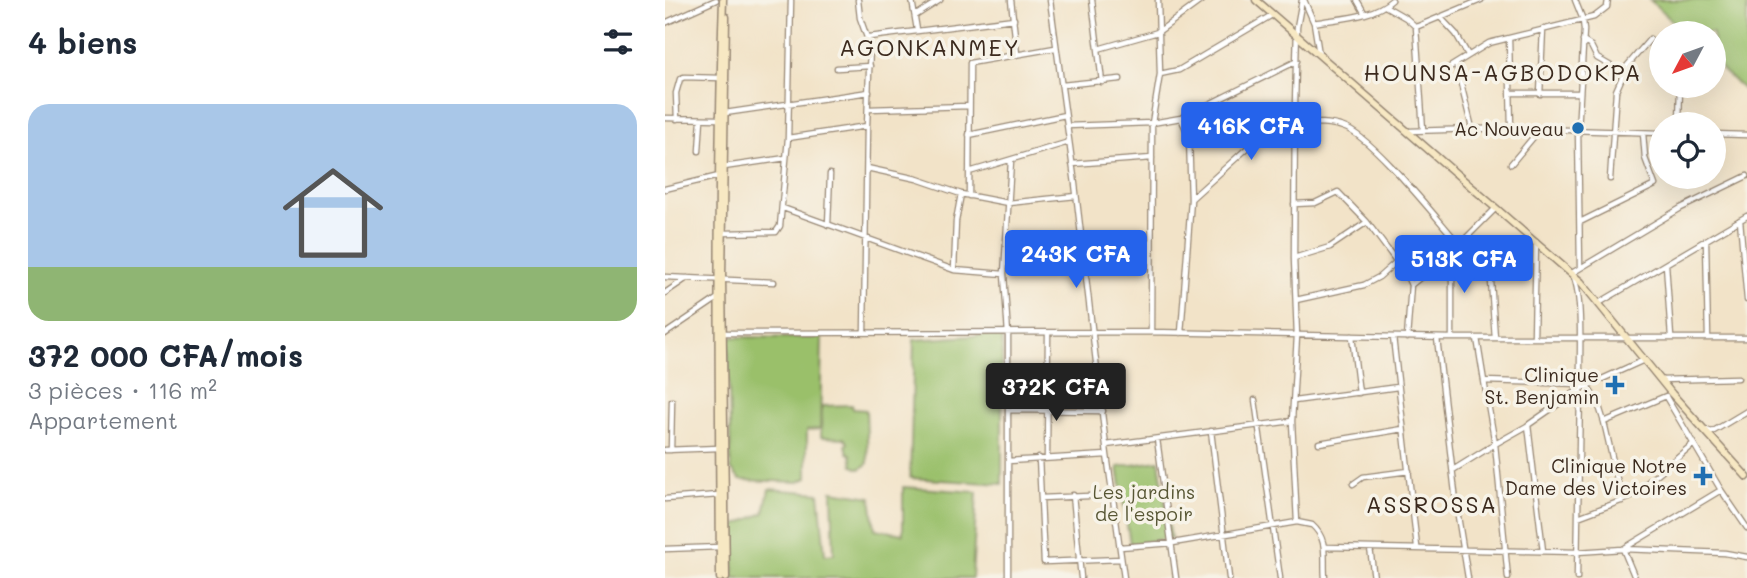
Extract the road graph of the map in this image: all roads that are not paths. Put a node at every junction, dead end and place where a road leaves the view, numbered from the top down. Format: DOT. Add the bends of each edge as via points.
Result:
graph roads {
  1 [pos="716,0"];
  2 [pos="724,0"];
  3 [pos="791,0"];
  4 [pos="858,0"];
  5 [pos="912,0"];
  6 [pos="940,0"];
  7 [pos="1011,0"];
  8 [pos="1050,0"];
  9 [pos="1092,0"];
  10 [pos="1158,0"];
  11 [pos="1202,0"];
  12 [pos="1257,0"];
  13 [pos="1303,0"];
  14 [pos="1357,0"];
  15 [pos="1392,0"];
  16 [pos="1481,0"];
  17 [pos="1575,0"];
  18 [pos="1608,0"];
  19 [pos="1384,6"];
  20 [pos="1365,14"];
  21 [pos="1272,15"];
  22 [pos="915,16"];
  23 [pos="1440,17"];
  24 [pos="1014,19"];
  25 [pos="1583,20"];
  26 [pos="665,23"];
  27 [pos="1314,23"];
  28 [pos="1416,27"];
  29 [pos="1543,29"];
  30 [pos="917,30"];
  31 [pos="1158,32"];
  32 [pos="869,37"];
  33 [pos="1298,37"];
  34 [pos="1509,38"];
  35 [pos="1649,40"];
  36 [pos="1583,41"];
  37 [pos="1055,48"];
  38 [pos="1098,49"];
  39 [pos="1017,54"];
  40 [pos="1319,54"];
  41 [pos="1468,55"];
  42 [pos="1297,61"];
  43 [pos="1456,64"];
  44 [pos="870,66"];
  45 [pos="837,68"];
  46 [pos="1623,73"];
  47 [pos="1160,74"];
  48 [pos="1420,77"];
  49 [pos="720,78"];
  50 [pos="1120,79"];
  51 [pos="1102,82"];
  52 [pos="1062,85"];
  53 [pos="869,92"];
  54 [pos="1510,93"];
  55 [pos="1580,93"];
  56 [pos="1541,94"];
  57 [pos="789,102"];
  58 [pos="1295,105"];
  59 [pos="969,106"];
  60 [pos="869,109"];
  61 [pos="725,113"];
  62 [pos="1065,115"];
  63 [pos="665,118"];
  64 [pos="677,118"];
  65 [pos="701,118"];
  66 [pos="1181,118"];
  67 [pos="718,119"];
  68 [pos="1152,123"];
  69 [pos="1295,123"];
  70 [pos="867,126"];
  71 [pos="1066,126"];
  72 [pos="1472,128"];
  73 [pos="1511,128"];
  74 [pos="1541,128"];
  75 [pos="1423,130"];
  76 [pos="1410,131"];
  77 [pos="1578,131"];
  78 [pos="1611,131"];
  79 [pos="1643,133"];
  80 [pos="1649,133"];
  81 [pos="1726,134"];
  82 [pos="969,135"];
  83 [pos="1747,135"];
  84 [pos="788,138"];
  85 [pos="1069,142"];
  86 [pos="699,151"];
  87 [pos="786,158"];
  88 [pos="1152,158"];
  89 [pos="1011,161"];
  90 [pos="1072,164"];
  91 [pos="1511,164"];
  92 [pos="724,167"];
  93 [pos="867,168"];
  94 [pos="969,172"];
  95 [pos="830,174"];
  96 [pos="719,176"];
  97 [pos="1747,176"];
  98 [pos="1610,179"];
  99 [pos="665,190"];
  100 [pos="961,194"];
  101 [pos="969,196"];
  102 [pos="1076,196"];
  103 [pos="1191,200"];
  104 [pos="1008,203"];
  105 [pos="1294,204"];
  106 [pos="1496,207"];
  107 [pos="783,208"];
  108 [pos="1747,216"];
  109 [pos="1740,220"];
  110 [pos="1367,222"];
  111 [pos="1580,222"];
  112 [pos="828,225"];
  113 [pos="724,233"];
  114 [pos="866,238"];
  115 [pos="1706,241"];
  116 [pos="1536,242"];
  117 [pos="1460,245"];
  118 [pos="1452,252"];
  119 [pos="1294,258"];
  120 [pos="1397,262"];
  121 [pos="1666,264"];
  122 [pos="1434,266"];
  123 [pos="1490,267"];
  124 [pos="1580,267"];
  125 [pos="954,270"];
  126 [pos="1572,273"];
  127 [pos="1004,274"];
  128 [pos="665,276"];
  129 [pos="688,278"];
  130 [pos="720,278"];
  131 [pos="1451,278"];
  132 [pos="774,282"];
  133 [pos="1411,285"];
  134 [pos="665,293"];
  135 [pos="718,298"];
  136 [pos="1296,300"];
  137 [pos="1747,300"];
  138 [pos="1599,303"];
  139 [pos="864,332"];
  140 [pos="1151,332"];
  141 [pos="720,333"];
  142 [pos="1181,333"];
  143 [pos="665,334"];
  144 [pos="1008,334"];
  145 [pos="1048,334"];
  146 [pos="1093,334"];
  147 [pos="1297,336"];
  148 [pos="1352,336"];
  149 [pos="1393,337"];
  150 [pos="1671,337"];
  151 [pos="1407,338"];
  152 [pos="1437,338"];
  153 [pos="1452,338"];
  154 [pos="1477,338"];
  155 [pos="1495,338"];
  156 [pos="1534,338"];
  157 [pos="1579,338"];
  158 [pos="1708,338"];
  159 [pos="1747,338"];
  160 [pos="1629,339"];
  161 [pos="1645,359"];
  162 [pos="1738,378"];
  163 [pos="1661,380"];
  164 [pos="1485,381"];
  165 [pos="1580,386"];
  166 [pos="1587,386"];
  167 [pos="1398,387"];
  168 [pos="1359,393"];
  169 [pos="1669,395"];
  170 [pos="1255,400"];
  171 [pos="672,401"];
  172 [pos="1294,401"];
  173 [pos="1009,410"];
  174 [pos="1047,410"];
  175 [pos="1103,411"];
  176 [pos="1747,411"];
  177 [pos="1292,421"];
  178 [pos="1604,422"];
  179 [pos="1260,425"];
  180 [pos="1528,425"];
  181 [pos="1403,429"];
  182 [pos="1705,430"];
  183 [pos="1211,431"];
  184 [pos="1157,439"];
  185 [pos="1319,443"];
  186 [pos="1693,443"];
  187 [pos="1495,444"];
  188 [pos="1106,445"];
  189 [pos="719,448"];
  190 [pos="668,450"];
  191 [pos="1107,455"];
  192 [pos="1047,457"];
  193 [pos="1039,458"];
  194 [pos="1008,461"];
  195 [pos="1453,470"];
  196 [pos="1409,471"];
  197 [pos="1747,477"];
  198 [pos="1353,484"];
  199 [pos="1721,490"];
  200 [pos="720,495"];
  201 [pos="1073,495"];
  202 [pos="1113,495"];
  203 [pos="1041,498"];
  204 [pos="665,499"];
  205 [pos="1622,501"];
  206 [pos="1578,517"];
  207 [pos="1297,522"];
  208 [pos="1272,526"];
  209 [pos="1747,528"];
  210 [pos="1224,534"];
  211 [pos="1173,543"];
  212 [pos="720,547"];
  213 [pos="1120,547"];
  214 [pos="1326,547"];
  215 [pos="1417,547"];
  216 [pos="1370,548"];
  217 [pos="665,549"];
  218 [pos="1623,549"];
  219 [pos="1465,550"];
  220 [pos="1506,551"];
  221 [pos="1543,551"];
  222 [pos="1577,552"];
  223 [pos="1747,557"];
  224 [pos="1121,559"];
  225 [pos="1080,560"];
  226 [pos="723,578"];
  227 [pos="1007,578"];
  228 [pos="1081,578"];
  229 [pos="1124,578"];
  230 [pos="1177,578"];
  231 [pos="1229,578"];
  232 [pos="1280,578"];
  233 [pos="1325,578"];
  234 [pos="1374,578"];
  235 [pos="1468,578"];
  236 [pos="1508,578"];
  237 [pos="1577,578"];
  238 [pos="1635,578"];
  1 -- 26 [label="street"];
  2 -- 49 [label="main road"];
  2 -- 61 [label="main road"];
  3 -- 57 [label="street"];
  4 -- 32 [label="street"];
  5 -- 22 [label="street"];
  6 -- 22 [label="street"];
  7 -- 24 [label="street"];
  8 -- 37 [label="street"];
  9 -- 38 [label="street"];
  10 -- 31 [label="street"];
  11 -- 31 [label="street"];
  12 -- 21 [label="main road"];
  13 -- 27 [label="street"];
  13 -- 33 [label="street"];
  14 -- 20 [label="street"];
  15 -- 19 [label="street"];
  16 -- 23 [label="street"];
  17 -- 25 [label="street"];
  18 -- 25 [label="street" via="1602,13"];
  19 -- 20 [label="street"];
  19 -- 28 [label="street"];
  20 -- 27 [label="street"];
  21 -- 33 [label="main road"];
  21 -- 47 [label="street" via="1179,70"];
  22 -- 30 [label="street"];
  23 -- 28 [label="street"];
  23 -- 41 [label="street"];
  24 -- 30 [label="street"];
  24 -- 39 [label="street"];
  25 -- 29 [label="street"];
  25 -- 36 [label="street"];
  27 -- 40 [label="street"];
  28 -- 48 [label="street"];
  29 -- 34 [label="street"];
  29 -- 56 [label="street"];
  30 -- 32 [label="street"];
  31 -- 38 [label="street"];
  31 -- 47 [label="street"];
  32 -- 44 [label="street"];
  33 -- 40 [label="main road"];
  33 -- 42 [label="street"];
  34 -- 41 [label="street"];
  34 -- 54 [label="street"];
  35 -- 46 [label="street"];
  36 -- 46 [label="street" via="1603,63"];
  36 -- 55 [label="street"];
  37 -- 39 [label="street"];
  37 -- 52 [label="street"];
  38 -- 51 [label="street"];
  39 -- 59 [label="street" via="970,63"];
  40 -- 76 [label="main road"];
  41 -- 43 [label="street"];
  42 -- 58 [label="street"];
  42 -- 66 [label="street"];
  43 -- 48 [label="street"];
  43 -- 72 [label="street"];
  44 -- 45 [label="street"];
  44 -- 53 [label="street"];
  46 -- 78 [label="street"];
  47 -- 68 [label="street"];
  48 -- 75 [label="street"];
  49 -- 64 [label="street" via="680,79"];
  49 -- 67 [label="main road"];
  50 -- 51 [label="street"];
  51 -- 52 [label="street"];
  52 -- 62 [label="street"];
  53 -- 57 [label="street"];
  53 -- 60 [label="street"];
  54 -- 56 [label="street"];
  54 -- 73 [label="street"];
  55 -- 56 [label="street"];
  55 -- 77 [label="street"];
  57 -- 61 [label="street"];
  57 -- 84 [label="street"];
  58 -- 69 [label="street"];
  58 -- 103 [label="street"];
  59 -- 60 [label="street"];
  59 -- 82 [label="street"];
  60 -- 70 [label="street"];
  61 -- 67 [label="street"];
  61 -- 92 [label="main road"];
  62 -- 71 [label="street"];
  62 -- 82 [label="street"];
  63 -- 64 [label="street"];
  64 -- 65 [label="street"];
  65 -- 67 [label="street"];
  65 -- 86 [label="street"];
  66 -- 68 [label="street"];
  66 -- 103 [label="street" via="1189,136"];
  67 -- 96 [label="main road"];
  68 -- 71 [label="street"];
  68 -- 88 [label="street"];
  69 -- 105 [label="street"];
  69 -- 117 [label="street" via="1337,125 1355,133"];
  70 -- 84 [label="street"];
  70 -- 93 [label="street"];
  71 -- 85 [label="street"];
  72 -- 73 [label="street"];
  72 -- 75 [label="street"];
  73 -- 74 [label="street"];
  74 -- 77 [label="street"];
  74 -- 91 [label="street"];
  75 -- 76 [label="street"];
  76 -- 106 [label="main road"];
  77 -- 78 [label="street"];
  77 -- 111 [label="street"];
  78 -- 79 [label="street"];
  78 -- 98 [label="street"];
  79 -- 80 [label="street"];
  79 -- 111 [label="street" via="1645,158 1655,185"];
  81 -- 83 [label="street"];
  82 -- 94 [label="street"];
  84 -- 87 [label="street"];
  85 -- 89 [label="street"];
  85 -- 90 [label="street"];
  87 -- 92 [label="street"];
  87 -- 107 [label="street"];
  88 -- 90 [label="street"];
  88 -- 140 [label="street"];
  89 -- 94 [label="street"];
  89 -- 104 [label="street"];
  90 -- 102 [label="street"];
  92 -- 113 [label="main road"];
  93 -- 100 [label="street"];
  93 -- 114 [label="street"];
  94 -- 101 [label="street"];
  95 -- 112 [label="street"];
  96 -- 99 [label="street"];
  96 -- 130 [label="main road"];
  97 -- 124 [label="street"];
  100 -- 101 [label="street"];
  100 -- 125 [label="street"];
  101 -- 104 [label="street"];
  102 -- 104 [label="street"];
  102 -- 146 [label="street"];
  103 -- 142 [label="street"];
  104 -- 127 [label="street"];
  105 -- 110 [label="street" via="1315,203 1338,192"];
  105 -- 119 [label="street"];
  106 -- 116 [label="main road"];
  106 -- 117 [label="street"];
  107 -- 112 [label="street"];
  107 -- 113 [label="street" via="776,232"];
  108 -- 109 [label="street"];
  109 -- 115 [label="street"];
  109 -- 137 [label="street"];
  110 -- 119 [label="street" via="1330,247"];
  110 -- 120 [label="street"];
  111 -- 124 [label="street"];
  112 -- 114 [label="street"];
  113 -- 130 [label="main road"];
  114 -- 125 [label="street"];
  114 -- 139 [label="street"];
  115 -- 121 [label="street"];
  115 -- 158 [label="street"];
  116 -- 126 [label="main road"];
  116 -- 156 [label="street"];
  117 -- 118 [label="street"];
  118 -- 122 [label="street"];
  118 -- 131 [label="street"];
  119 -- 136 [label="street"];
  120 -- 133 [label="street"];
  120 -- 136 [label="street" via="1364,285"];
  121 -- 138 [label="street"];
  121 -- 150 [label="street"];
  122 -- 131 [label="street"];
  122 -- 133 [label="street"];
  123 -- 155 [label="street"];
  124 -- 126 [label="street"];
  125 -- 127 [label="street"];
  126 -- 138 [label="main road"];
  126 -- 157 [label="street" via="1578,290"];
  127 -- 144 [label="street"];
  128 -- 129 [label="street"];
  129 -- 130 [label="street"];
  129 -- 134 [label="street"];
  130 -- 132 [label="street"];
  130 -- 135 [label="main road"];
  130 -- 141 [label="main road"];
  131 -- 153 [label="street"];
  133 -- 151 [label="street"];
  135 -- 141 [label="main road"];
  135 -- 143 [label="street"];
  136 -- 147 [label="street"];
  138 -- 160 [label="main road"];
  139 -- 141 [label="street"];
  139 -- 144 [label="street"];
  140 -- 142 [label="street"];
  140 -- 146 [label="street"];
  141 -- 189 [label="main road"];
  141 -- 226 [label="main road"];
  142 -- 147 [label="street"];
  144 -- 145 [label="street"];
  144 -- 173 [label="street"];
  145 -- 146 [label="street"];
  145 -- 174 [label="street"];
  146 -- 175 [label="street"];
  147 -- 148 [label="street"];
  147 -- 172 [label="street"];
  148 -- 149 [label="street"];
  148 -- 168 [label="street"];
  149 -- 151 [label="street"];
  149 -- 167 [label="street"];
  150 -- 158 [label="street"];
  150 -- 160 [label="street"];
  151 -- 152 [label="street"];
  152 -- 153 [label="street"];
  152 -- 195 [label="street"];
  153 -- 154 [label="street"];
  154 -- 155 [label="street"];
  154 -- 164 [label="street"];
  155 -- 156 [label="street"];
  156 -- 157 [label="street"];
  157 -- 160 [label="street"];
  157 -- 165 [label="street"];
  158 -- 159 [label="street"];
  160 -- 161 [label="main road"];
  161 -- 163 [label="main road"];
  161 -- 166 [label="street"];
  162 -- 163 [label="street"];
  163 -- 169 [label="main road"];
  164 -- 165 [label="street"];
  164 -- 187 [label="street"];
  165 -- 166 [label="street"];
  165 -- 180 [label="street"];
  165 -- 206 [label="street"];
  166 -- 178 [label="street"];
  167 -- 168 [label="street"];
  167 -- 181 [label="street"];
  168 -- 172 [label="street"];
  169 -- 178 [label="street"];
  169 -- 182 [label="main road"];
  169 -- 186 [label="street"];
  170 -- 179 [label="street"];
  171 -- 190 [label="street"];
  172 -- 177 [label="street"];
  173 -- 174 [label="street"];
  173 -- 194 [label="street"];
  174 -- 175 [label="street"];
  174 -- 192 [label="street"];
  175 -- 188 [label="street"];
  176 -- 182 [label="street" via="1712,432"];
  177 -- 179 [label="street"];
  177 -- 207 [label="street"];
  178 -- 205 [label="street"];
  179 -- 183 [label="street"];
  179 -- 208 [label="street"];
  180 -- 187 [label="street"];
  180 -- 221 [label="street"];
  181 -- 185 [label="street"];
  181 -- 196 [label="street"];
  182 -- 197 [label="main road"];
  183 -- 184 [label="street"];
  183 -- 210 [label="street"];
  184 -- 188 [label="street"];
  184 -- 211 [label="street"];
  186 -- 199 [label="street"];
  186 -- 205 [label="street"];
  187 -- 195 [label="street"];
  187 -- 220 [label="street"];
  188 -- 191 [label="street"];
  189 -- 190 [label="street"];
  189 -- 200 [label="main road"];
  191 -- 192 [label="street"];
  191 -- 202 [label="street"];
  192 -- 193 [label="street"];
  193 -- 194 [label="street"];
  193 -- 203 [label="street"];
  194 -- 227 [label="street"];
  195 -- 219 [label="street"];
  196 -- 198 [label="street" via="1363,477"];
  196 -- 215 [label="street"];
  199 -- 209 [label="street"];
  199 -- 218 [label="street"];
  200 -- 204 [label="street"];
  200 -- 212 [label="main road"];
  201 -- 202 [label="street"];
  201 -- 203 [label="street"];
  201 -- 225 [label="street"];
  202 -- 213 [label="street"];
  203 -- 225 [label="street" via="1042,560 1047,564"];
  205 -- 206 [label="street"];
  206 -- 222 [label="street"];
  207 -- 208 [label="street"];
  207 -- 214 [label="street" via="1312,524"];
  208 -- 210 [label="street"];
  208 -- 232 [label="street"];
  210 -- 211 [label="street"];
  210 -- 231 [label="street"];
  211 -- 213 [label="street"];
  211 -- 230 [label="street"];
  212 -- 217 [label="street"];
  212 -- 226 [label="main road"];
  213 -- 224 [label="street"];
  214 -- 216 [label="street"];
  214 -- 233 [label="street"];
  215 -- 216 [label="street"];
  215 -- 219 [label="street"];
  216 -- 234 [label="street"];
  218 -- 222 [label="street"];
  218 -- 223 [label="street"];
  218 -- 238 [label="street"];
  219 -- 220 [label="street"];
  219 -- 235 [label="street"];
  220 -- 221 [label="street"];
  220 -- 236 [label="street"];
  221 -- 222 [label="street"];
  222 -- 237 [label="street"];
  224 -- 225 [label="street"];
  224 -- 229 [label="street"];
  225 -- 228 [label="street"];
}
